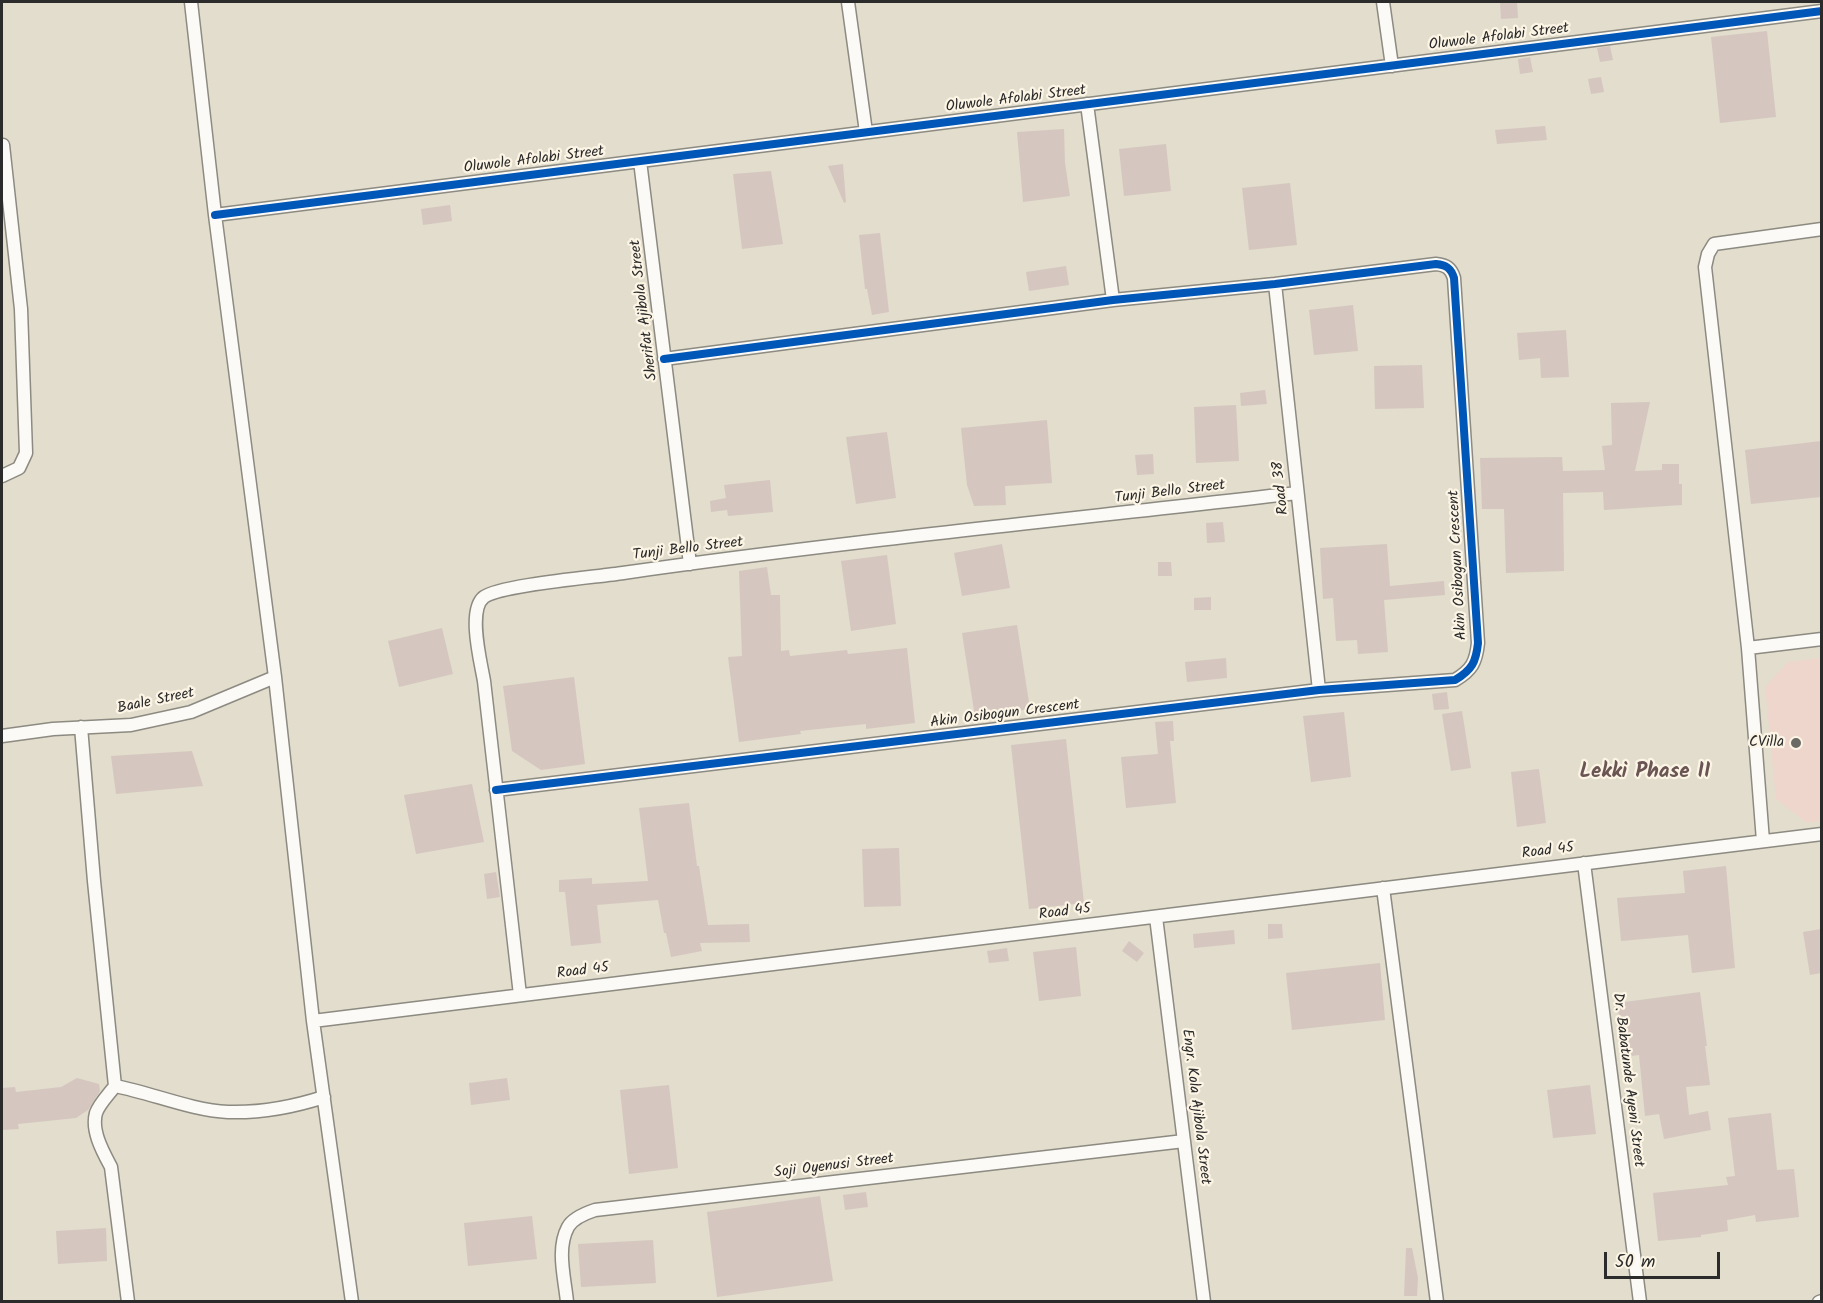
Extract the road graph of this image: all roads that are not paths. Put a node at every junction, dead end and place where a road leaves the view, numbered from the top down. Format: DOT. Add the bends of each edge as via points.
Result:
graph roads {
  1 [pos="191,2"];
  2 [pos="848,2"];
  3 [pos="1383,2"];
  4 [pos="1816,8"];
  5 [pos="1392,66"];
  6 [pos="1087,104"];
  7 [pos="866,132"];
  8 [pos="2,141"];
  9 [pos="640,161"];
  10 [pos="215,215"];
  11 [pos="1821,229"];
  12 [pos="1275,284"];
  13 [pos="1113,300"];
  14 [pos="664,359"];
  15 [pos="2,476"];
  16 [pos="1298,493"];
  17 [pos="690,564"];
  18 [pos="1821,639"];
  19 [pos="1748,648"];
  20 [pos="275,677"];
  21 [pos="1319,690"];
  22 [pos="81,727"];
  23 [pos="2,736"];
  24 [pos="496,790"];
  25 [pos="1821,834"];
  26 [pos="1763,841"];
  27 [pos="1584,863"];
  28 [pos="1383,888"];
  29 [pos="1156,916"];
  30 [pos="520,995"];
  31 [pos="313,1021"];
  32 [pos="115,1086"];
  33 [pos="324,1097"];
  34 [pos="1184,1141"];
  35 [pos="128,1302"];
  36 [pos="352,1302"];
  37 [pos="567,1302"];
  38 [pos="1204,1302"];
  39 [pos="1437,1302"];
  40 [pos="1640,1302"];
  1 -- 10 [label="street"];
  2 -- 7 [label="street"];
  3 -- 5 [label="street"];
  4 -- 5 [label="street, Oluwole Afolabi Street"];
  5 -- 6 [label="street, Oluwole Afolabi Street"];
  6 -- 7 [label="street, Oluwole Afolabi Street"];
  6 -- 13 [label="street"];
  7 -- 9 [label="street, Oluwole Afolabi Street"];
  8 -- 15 [label="street" via="21,309 26,453 19,468"];
  9 -- 10 [label="street, Oluwole Afolabi Street"];
  9 -- 14 [label="street, Sherifat Ajibola Street"];
  10 -- 20 [label="street"];
  11 -- 19 [label="street" via="1714,243 1705,267"];
  12 -- 13 [label="street, Akin Osibogun Crescent"];
  12 -- 16 [label="street, Road 38"];
  12 -- 21 [label="street, Akin Osibogun Crescent" via="1436,264 1449,267 1454,278 1476,658 1466,673 1455,680"];
  13 -- 14 [label="street, Akin Osibogun Crescent"];
  14 -- 17 [label="street, Sherifat Ajibola Street"];
  16 -- 17 [label="street, Tunji Bello Street"];
  16 -- 21 [label="street, Road 38"];
  17 -- 24 [label="street, Tunji Bello Street" via="515,588 490,594 480,601 476,632"];
  18 -- 19 [label="street"];
  19 -- 26 [label="street"];
  20 -- 22 [label="street, Baale Street" via="191,712 131,725"];
  20 -- 31 [label="street"];
  21 -- 24 [label="street, Akin Osibogun Crescent"];
  22 -- 23 [label="street, Baale Street"];
  22 -- 32 [label="street"];
  24 -- 30 [label="street, Tunji Bello Street"];
  25 -- 26 [label="street, Road 45"];
  26 -- 27 [label="street, Road 45"];
  27 -- 28 [label="street, Road 45"];
  27 -- 40 [label="street, Dr. Babatunde Ayeni Street"];
  28 -- 29 [label="street, Road 45"];
  28 -- 39 [label="street"];
  29 -- 30 [label="street, Road 45"];
  29 -- 34 [label="street, Engr. Kola Ajibola Street"];
  30 -- 31 [label="street, Road 45"];
  31 -- 33 [label="street"];
  32 -- 33 [label="street" via="226,1112 285,1107"];
  32 -- 35 [label="street" via="96,1113 96,1131 111,1167"];
  33 -- 36 [label="street"];
  34 -- 37 [label="street, Soji Oyenusi Street" via="595,1210 568,1227 561,1252"];
  34 -- 38 [label="street, Engr. Kola Ajibola Street"];
}
